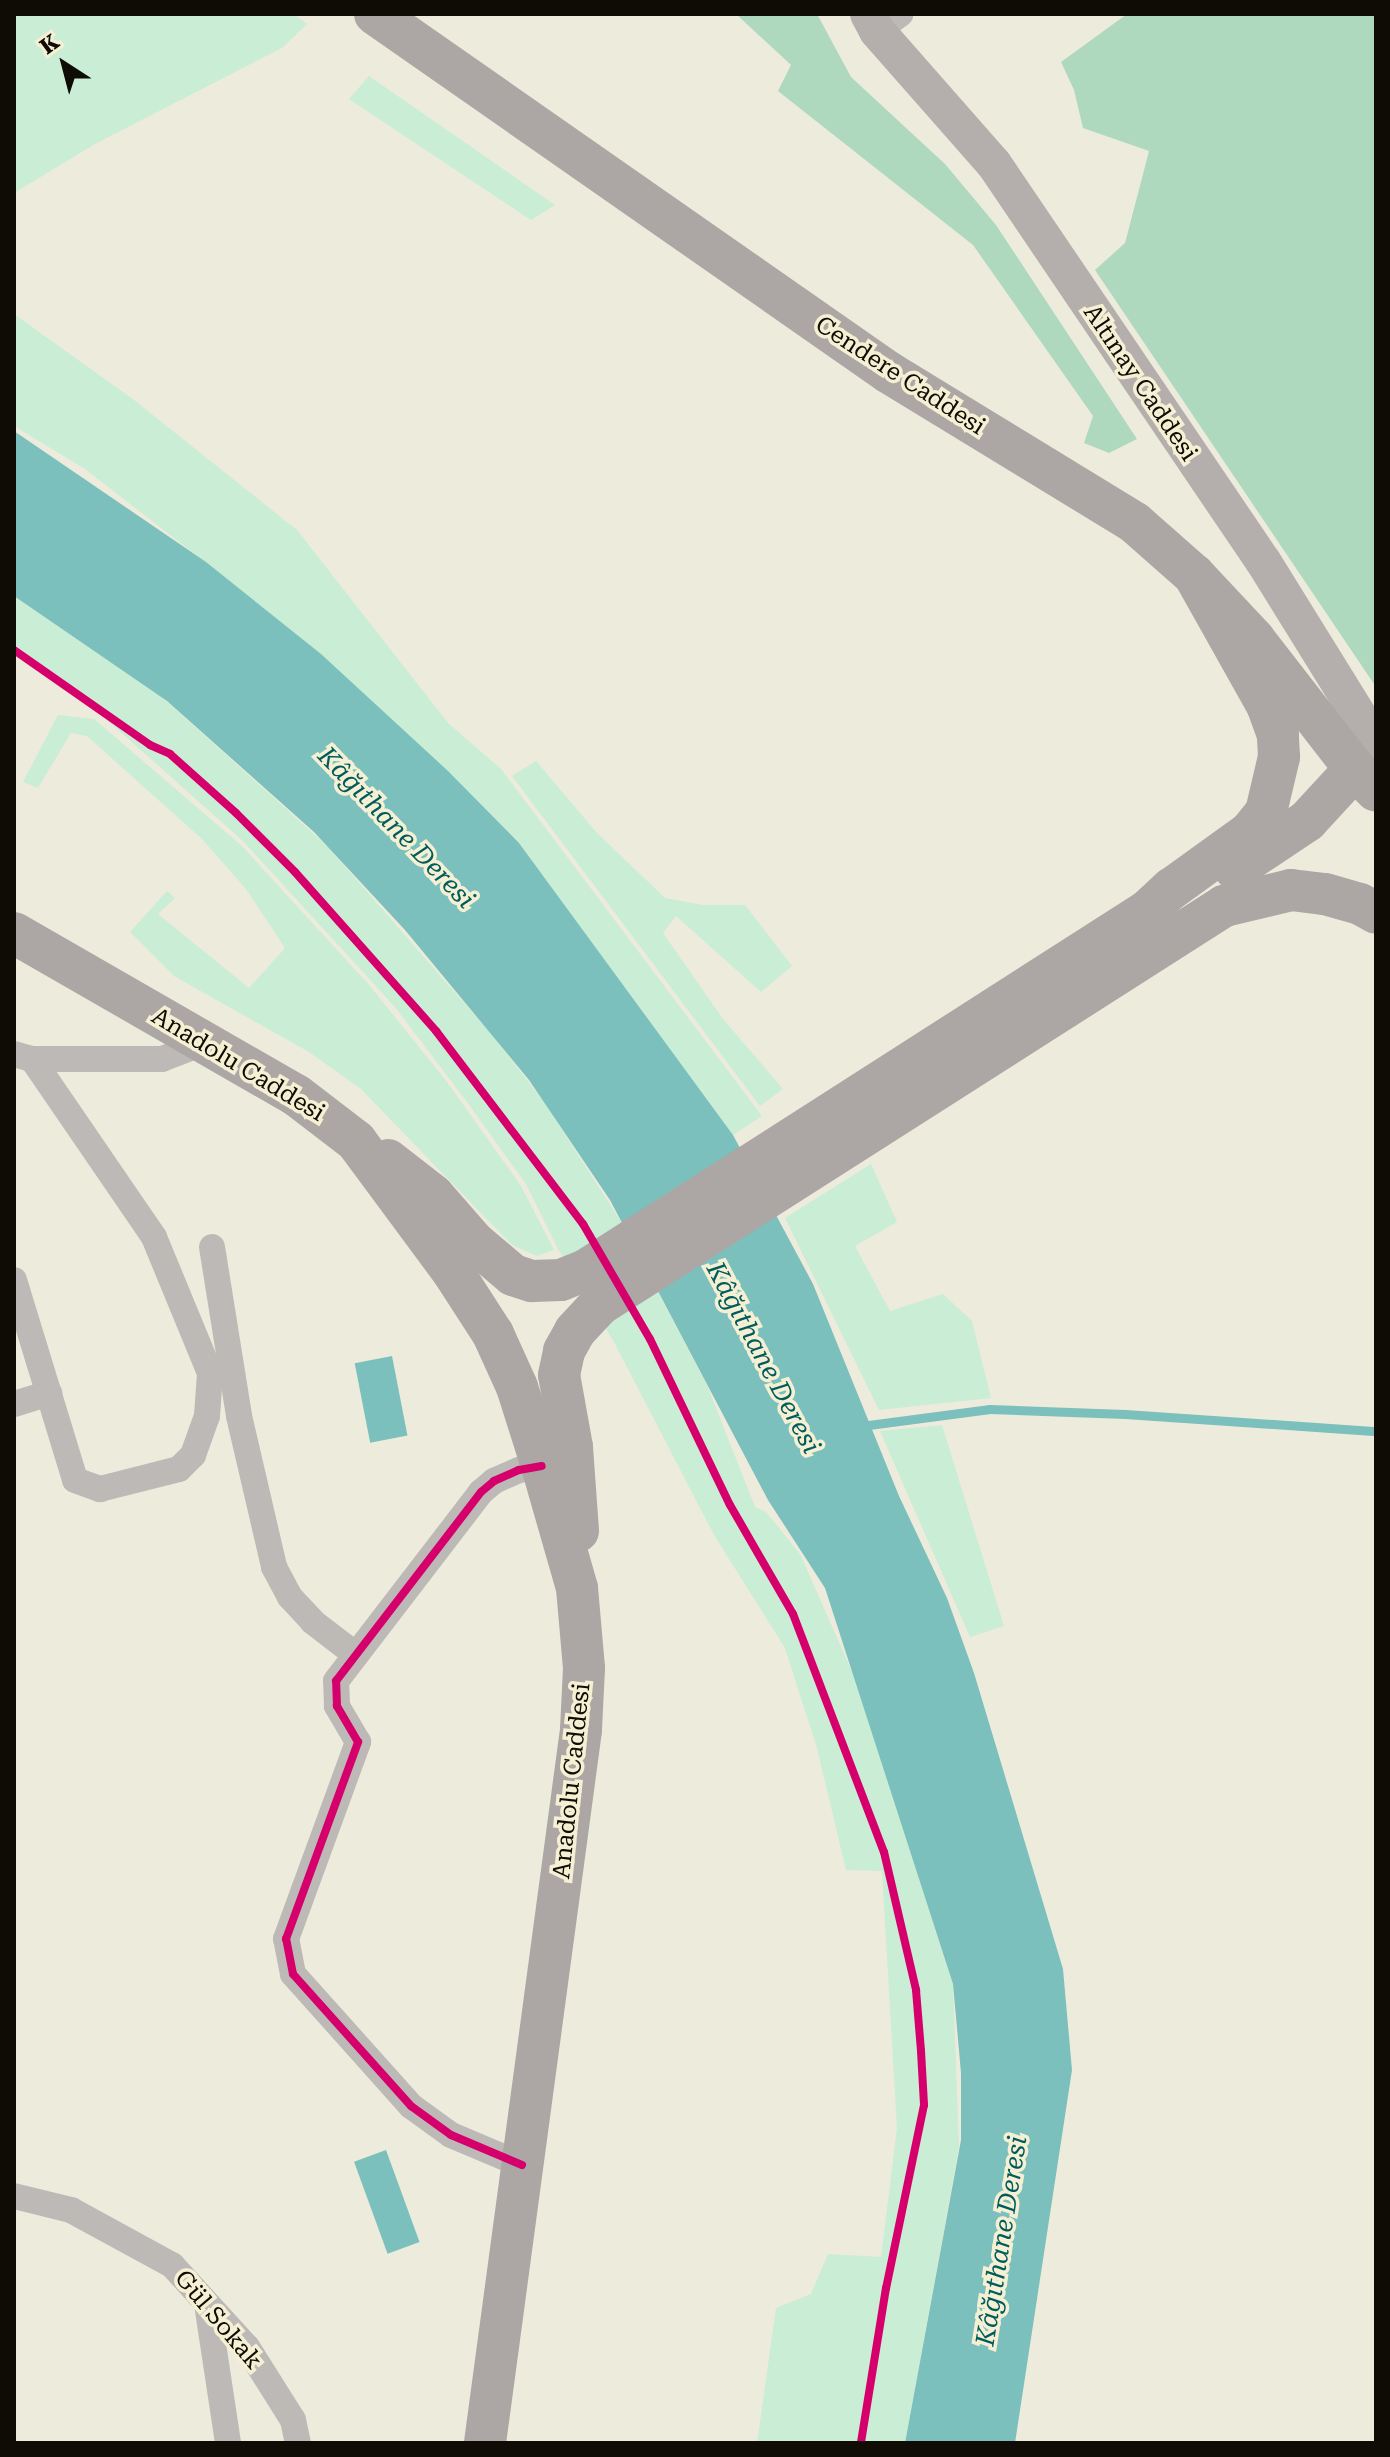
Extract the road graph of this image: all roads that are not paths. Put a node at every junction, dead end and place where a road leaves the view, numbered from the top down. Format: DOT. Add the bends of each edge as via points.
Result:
graph roads {
  1 [pos="375,14"];
  2 [pos="882,20"];
  3 [pos="1194,575"];
  4 [pos="1365,780"];
  5 [pos="1147,911"];
  6 [pos="1376,913"];
  7 [pos="14,933"];
  8 [pos="203,1043"];
  9 [pos="23,1056"];
  10 [pos="356,1141"];
  11 [pos="212,1247"];
  12 [pos="14,1280"];
  13 [pos="596,1285"];
  14 [pos="49,1393"];
  15 [pos="14,1404"];
  16 [pos="542,1466"];
  17 [pos="577,1588"];
  18 [pos="356,1655"];
  19 [pos="522,2165"];
  20 [pos="14,2196"];
  21 [pos="207,2304"];
  22 [pos="228,2443"];
  23 [pos="298,2443"];
  24 [pos="485,2443"];
  1 -- 3 [label="main road, Cendere Caddesi" via="888,372 1135,523"];
  2 -- 4 [label="street, Altınay Caddesi" via="994,164 1263,561 1364,724 1370,739"];
  3 -- 4 [label="main road, Cendere Caddesi" via="1254,639"];
  3 -- 5 [label="main road" via="1267,705 1279,757 1266,812 1250,832"];
  4 -- 5 [label="main road" via="1261,853 1186,896"];
  5 -- 13 [label="main road"];
  6 -- 13 [label="main road" via="1325,894 1291,890 1224,906"];
  7 -- 8 [label="main road, Anadolu Caddesi"];
  8 -- 9 [label="street" via="162,1059"];
  8 -- 10 [label="main road, Anadolu Caddesi" via="296,1095"];
  9 -- 14 [label="street" via="154,1237 210,1373 207,1416 193,1455 179,1469 100,1489 75,1480"];
  10 -- 13 [label="main road" via="433,1195 474,1242 513,1275"];
  10 -- 16 [label="main road, Anadolu Caddesi" via="493,1334 517,1387"];
  11 -- 18 [label="street" via="239,1416 274,1567 290,1597 313,1622"];
  12 -- 14 [label="street"];
  13 -- 17 [label="main road" via="564,1351 559,1375 578,1511"];
  14 -- 15 [label="street"];
  16 -- 17 [label="main road, Anadolu Caddesi"];
  16 -- 18 [label="street" via="519,1470 481,1492"];
  17 -- 19 [label="main road, Anadolu Caddesi" via="584,1668 581,1730"];
  18 -- 19 [label="street" via="336,1681 337,1706 358,1742 286,1939 293,1974 411,2106 451,2135"];
  19 -- 24 [label="main road, Anadolu Caddesi"];
  20 -- 21 [label="street, Gül Sokak" via="71,2210 172,2265"];
  21 -- 22 [label="street"];
  21 -- 23 [label="street, Gül Sokak" via="247,2347 293,2420"];
}
